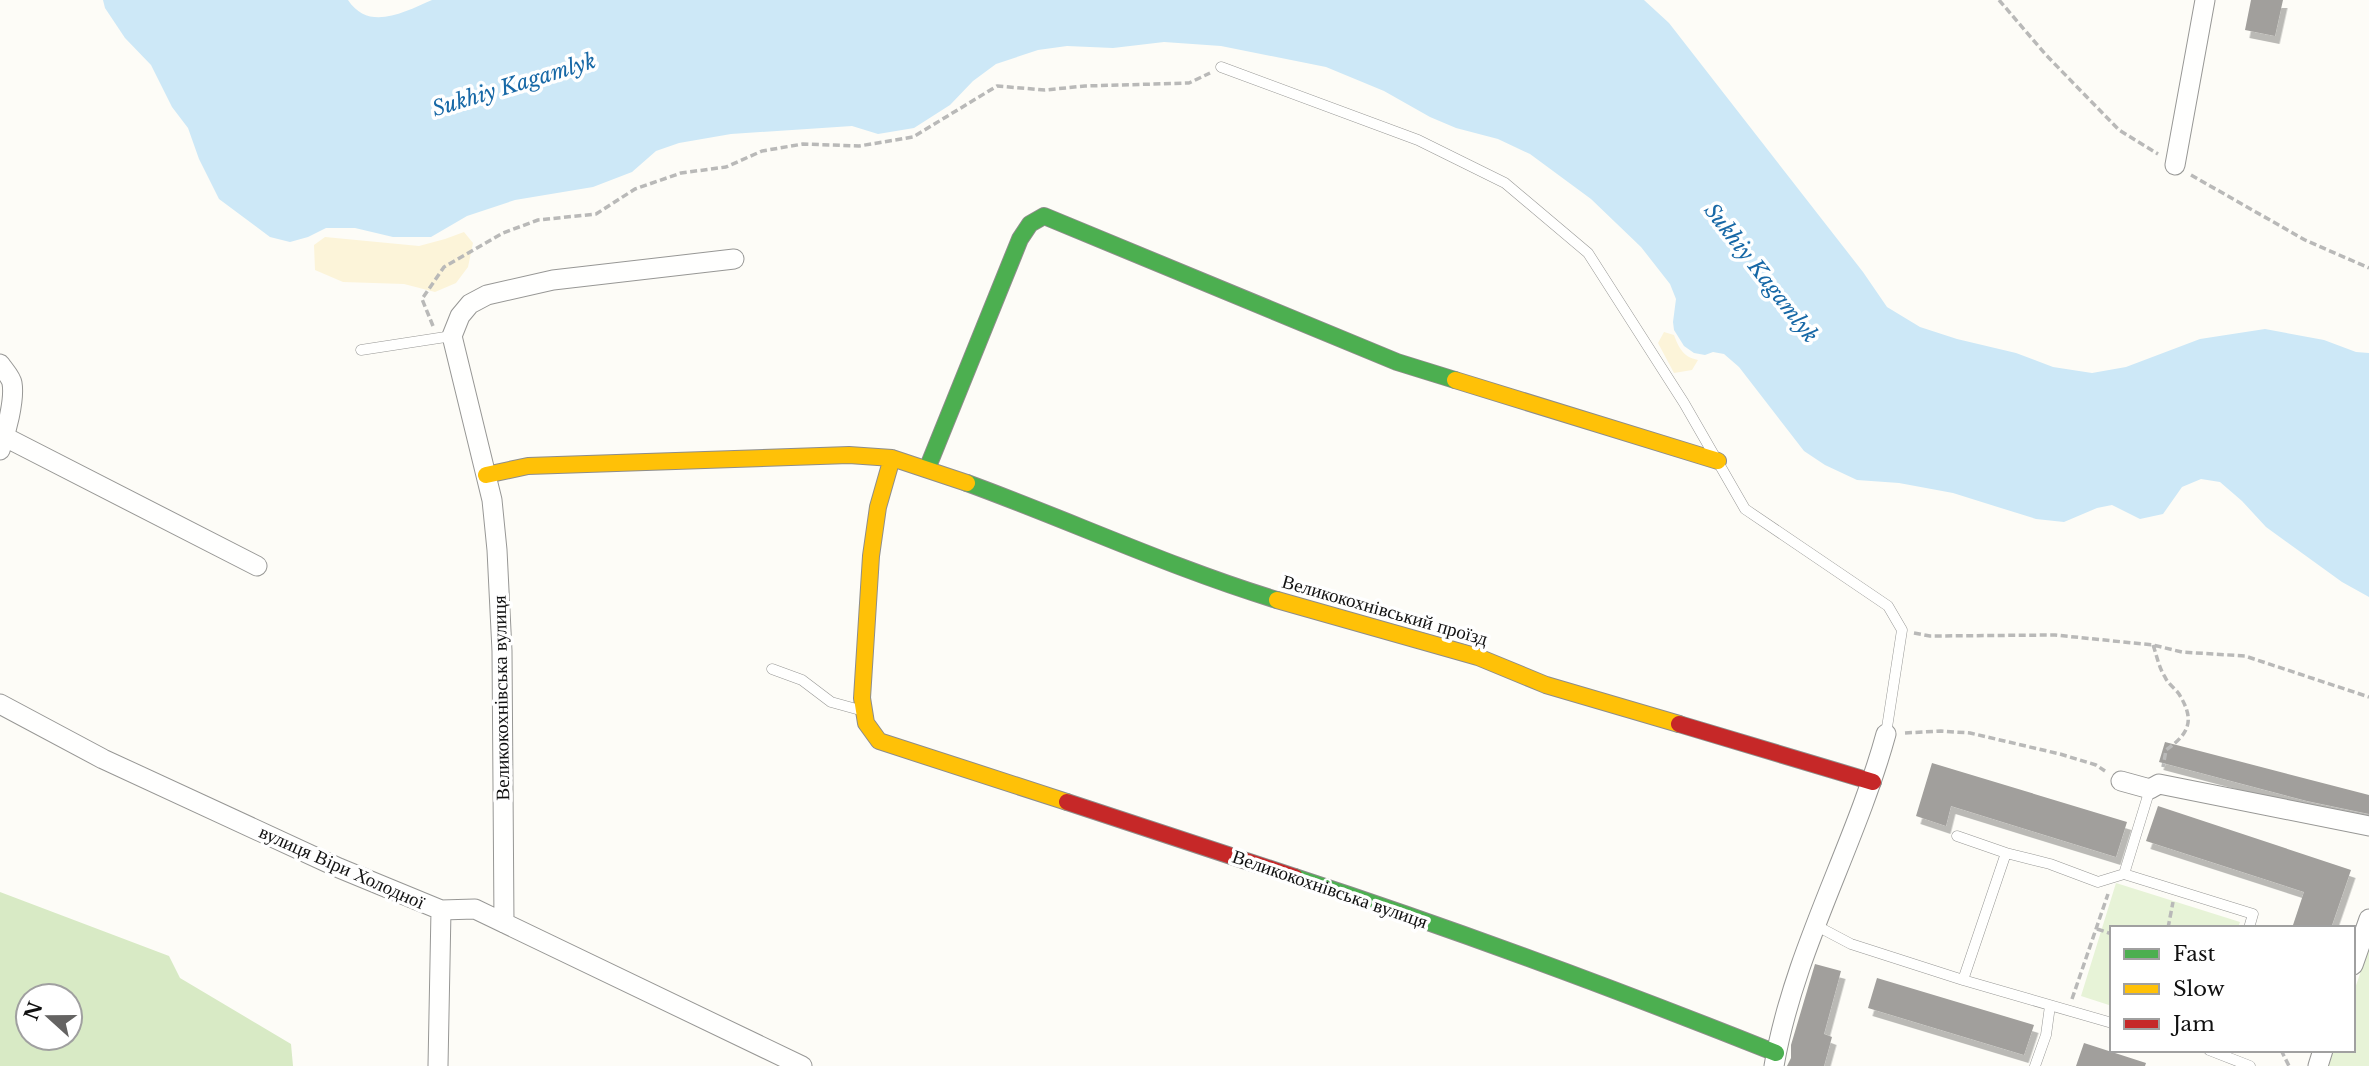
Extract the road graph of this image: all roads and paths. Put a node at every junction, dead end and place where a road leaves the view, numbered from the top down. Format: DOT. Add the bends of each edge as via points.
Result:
graph roads {
  1 [pos="2205,0"];
  2 [pos="1221,67"];
  3 [pos="2175,165"];
  4 [pos="734,259"];
  5 [pos="445,337"];
  6 [pos="361,350"];
  7 [pos="0,364"];
  8 [pos="2,443"];
  9 [pos="892,458"];
  10 [pos="1718,461"];
  11 [pos="927,469"];
  12 [pos="485,475"];
  13 [pos="257,566"];
  14 [pos="1902,630"];
  15 [pos="2153,645"];
  16 [pos="772,669"];
  17 [pos="2369,697"];
  18 [pos="0,704"];
  19 [pos="864,711"];
  20 [pos="1886,734"];
  21 [pos="2121,781"];
  22 [pos="1873,782"];
  23 [pos="2155,786"];
  24 [pos="2369,826"];
  25 [pos="1957,836"];
  26 [pos="2006,853"];
  27 [pos="2124,874"];
  28 [pos="2113,879"];
  29 [pos="2175,890"];
  30 [pos="441,910"];
  31 [pos="2369,919"];
  32 [pos="504,923"];
  33 [pos="1815,925"];
  34 [pos="2168,926"];
  35 [pos="2250,926"];
  36 [pos="2096,929"];
  37 [pos="2110,933"];
  38 [pos="2355,959"];
  39 [pos="1963,980"];
  40 [pos="2050,1006"];
  41 [pos="2068,1011"];
  42 [pos="2110,1022"];
  43 [pos="2214,1052"];
  44 [pos="1775,1060"];
  45 [pos="439,1066"];
  46 [pos="802,1066"];
  47 [pos="2035,1066"];
  48 [pos="2250,1066"];
  1 -- 3 [label="street"];
  2 -- 5 [label="path" via="1189,83 1045,90 997,86 912,137 859,146 803,144 762,151 726,167 681,173 635,189 596,214 538,220 503,233 444,267 422,299"];
  2 -- 10 [label="lane" via="1418,140 1505,183 1588,253"];
  4 -- 5 [label="street" via="553,280 487,295 470,304"];
  5 -- 6 [label="lane"];
  5 -- 12 [label="street, Великокохнівська вулиця"];
  7 -- 8 [label="street" via="12,381"];
  8 -- 13 [label="street"];
  9 -- 11 [label="street, Великокохнівський проїзд"];
  9 -- 12 [label="street" via="849,454 528,467"];
  9 -- 19 [label="street" via="871,556"];
  10 -- 11 [label="street" via="1397,362 1044,216 1030,224 1020,239"];
  10 -- 14 [label="lane" via="1745,509 1888,606"];
  11 -- 22 [label="street, Великокохнівський проїзд" via="1235,587 1478,657 1546,684"];
  12 -- 32 [label="street, Великокохнівська вулиця" via="492,500 500,598"];
  14 -- 15 [label="path" via="1930,636 2055,635"];
  14 -- 20 [label="lane"];
  15 -- 17 [label="path" via="2182,652 2245,656"];
  15 -- 23 [label="path" via="2165,679 2188,713 2188,727 2166,750"];
  16 -- 19 [label="lane" via="802,680 831,702"];
  18 -- 30 [label="street, вулиця Віри Холодної" via="103,759"];
  19 -- 44 [label="street, Великокохнівська вулиця" via="866,723 879,741 1394,909 1686,1017"];
  20 -- 21 [label="path" via="1969,733 2096,765"];
  20 -- 22 [label="street"];
  21 -- 23 [label="street"];
  22 -- 33 [label="street"];
  23 -- 24 [label="street"];
  23 -- 27 [label="lane"];
  25 -- 26 [label="lane"];
  26 -- 28 [label="lane" via="2098,882"];
  26 -- 39 [label="lane"];
  27 -- 28 [label="lane"];
  27 -- 29 [label="lane"];
  28 -- 36 [label="path"];
  29 -- 34 [label="path"];
  29 -- 35 [label="lane" via="2253,914"];
  30 -- 32 [label="street, вулиця Віри Холодної" via="475,909"];
  30 -- 45 [label="street"];
  31 -- 38 [label="street"];
  32 -- 46 [label="street, вулиця Віри Холодної"];
  33 -- 39 [label="lane" via="1851,944"];
  33 -- 44 [label="street"];
  36 -- 37 [label="path"];
  36 -- 41 [label="path"];
  39 -- 40 [label="lane"];
  40 -- 41 [label="lane"];
  40 -- 47 [label="lane"];
  41 -- 42 [label="lane"];
  43 -- 48 [label="lane"];
}
